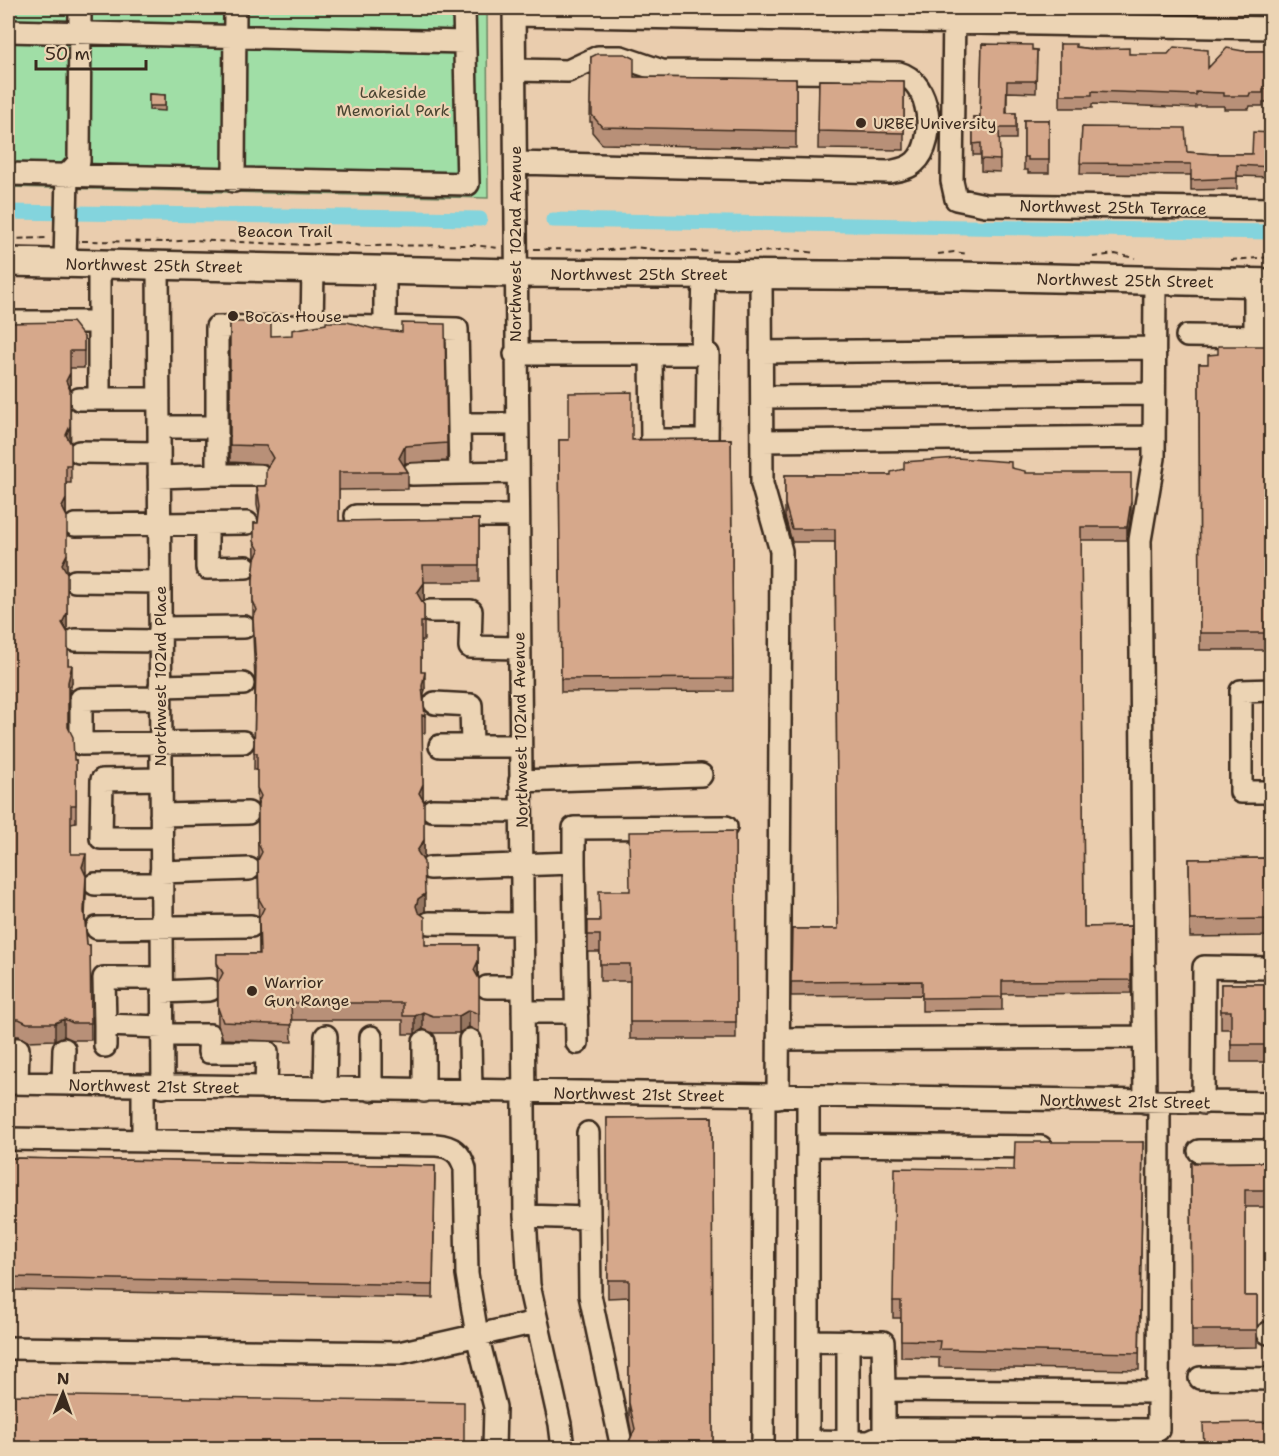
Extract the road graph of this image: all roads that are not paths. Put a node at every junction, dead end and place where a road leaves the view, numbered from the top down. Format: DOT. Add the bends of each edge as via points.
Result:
graph roads {
  1 [pos="80,8"];
  2 [pos="235,8"];
  3 [pos="464,8"];
  4 [pos="514,11"];
  5 [pos="954,15"];
  6 [pos="1272,28"];
  7 [pos="79,30"];
  8 [pos="8,31"];
  9 [pos="234,34"];
  10 [pos="464,42"];
  11 [pos="515,70"];
  12 [pos="516,163"];
  13 [pos="8,174"];
  14 [pos="67,175"];
  15 [pos="234,181"];
  16 [pos="1272,209"];
  17 [pos="64,243"];
  18 [pos="8,262"];
  19 [pos="99,263"];
  20 [pos="158,265"];
  21 [pos="313,268"];
  22 [pos="385,270"];
  23 [pos="514,273"];
  24 [pos="704,274"];
  25 [pos="761,275"];
  26 [pos="1155,280"];
  27 [pos="1263,283"];
  28 [pos="8,322"];
  29 [pos="99,322"];
  30 [pos="312,326"];
  31 [pos="385,327"];
  32 [pos="1187,336"];
  33 [pos="1263,337"];
  34 [pos="1154,348"];
  35 [pos="761,352"];
  36 [pos="516,354"];
  37 [pos="651,354"];
  38 [pos="702,354"];
  39 [pos="1154,394"];
  40 [pos="762,396"];
  41 [pos="159,399"];
  42 [pos="459,424"];
  43 [pos="516,424"];
  44 [pos="159,427"];
  45 [pos="217,427"];
  46 [pos="1154,437"];
  47 [pos="762,441"];
  48 [pos="79,452"];
  49 [pos="159,453"];
  50 [pos="517,472"];
  51 [pos="460,473"];
  52 [pos="412,474"];
  53 [pos="217,475"];
  54 [pos="260,475"];
  55 [pos="159,477"];
  56 [pos="356,516"];
  57 [pos="517,516"];
  58 [pos="247,523"];
  59 [pos="159,524"];
  60 [pos="207,524"];
  61 [pos="75,525"];
  62 [pos="246,567"];
  63 [pos="75,581"];
  64 [pos="160,582"];
  65 [pos="430,612"];
  66 [pos="244,627"];
  67 [pos="160,634"];
  68 [pos="75,640"];
  69 [pos="519,648"];
  70 [pos="243,684"];
  71 [pos="1272,690"];
  72 [pos="160,692"];
  73 [pos="435,704"];
  74 [pos="243,742"];
  75 [pos="160,744"];
  76 [pos="440,746"];
  77 [pos="472,746"];
  78 [pos="520,746"];
  79 [pos="701,776"];
  80 [pos="161,779"];
  81 [pos="520,781"];
  82 [pos="1272,792"];
  83 [pos="432,810"];
  84 [pos="521,811"];
  85 [pos="248,813"];
  86 [pos="161,815"];
  87 [pos="726,826"];
  88 [pos="161,838"];
  89 [pos="574,863"];
  90 [pos="521,866"];
  91 [pos="430,868"];
  92 [pos="249,869"];
  93 [pos="161,878"];
  94 [pos="95,884"];
  95 [pos="429,923"];
  96 [pos="522,924"];
  97 [pos="251,926"];
  98 [pos="97,928"];
  99 [pos="162,928"];
  100 [pos="1272,968"];
  101 [pos="162,985"];
  102 [pos="487,987"];
  103 [pos="523,987"];
  104 [pos="210,990"];
  105 [pos="523,1012"];
  106 [pos="577,1012"];
  107 [pos="105,1025"];
  108 [pos="162,1031"];
  109 [pos="326,1036"];
  110 [pos="371,1037"];
  111 [pos="1144,1037"];
  112 [pos="778,1039"];
  113 [pos="470,1040"];
  114 [pos="424,1042"];
  115 [pos="577,1042"];
  116 [pos="105,1046"];
  117 [pos="8,1049"];
  118 [pos="64,1049"];
  119 [pos="226,1052"];
  120 [pos="12,1083"];
  121 [pos="63,1084"];
  122 [pos="153,1086"];
  123 [pos="226,1088"];
  124 [pos="266,1088"];
  125 [pos="325,1089"];
  126 [pos="371,1090"];
  127 [pos="424,1091"];
  128 [pos="471,1091"];
  129 [pos="524,1092"];
  130 [pos="771,1097"];
  131 [pos="808,1097"];
  132 [pos="1152,1102"];
  133 [pos="1203,1103"];
  134 [pos="1272,1104"];
  135 [pos="588,1133"];
  136 [pos="8,1139"];
  137 [pos="143,1141"];
  138 [pos="808,1145"];
  139 [pos="1065,1147"];
  140 [pos="1136,1147"];
  141 [pos="1159,1148"];
  142 [pos="1199,1151"];
  143 [pos="1272,1151"];
  144 [pos="525,1216"];
  145 [pos="589,1218"];
  146 [pos="536,1322"];
  147 [pos="477,1335"];
  148 [pos="808,1341"];
  149 [pos="848,1341"];
  150 [pos="8,1348"];
  151 [pos="1200,1378"];
  152 [pos="1272,1379"];
  153 [pos="884,1390"];
  154 [pos="1158,1392"];
  155 [pos="884,1435"];
  156 [pos="848,1442"];
  157 [pos="494,1449"];
  158 [pos="563,1449"];
  159 [pos="622,1449"];
  160 [pos="763,1449"];
  1 -- 7 [label="street"];
  2 -- 9 [label="street"];
  3 -- 10 [label="street"];
  4 -- 5 [label="street"];
  4 -- 11 [label="street, Northwest 102nd Avenue"];
  5 -- 6 [label="street"];
  5 -- 16 [label="street, Northwest 25th Terrace" via="952,181 956,199 984,205"];
  7 -- 8 [label="street"];
  7 -- 9 [label="street"];
  7 -- 14 [label="street" via="78,162"];
  9 -- 10 [label="street"];
  9 -- 15 [label="street"];
  10 -- 15 [label="street" via="468,184"];
  11 -- 12 [label="street, Northwest 102nd Avenue"];
  11 -- 12 [label="street" via="568,70 598,57 621,57 662,71 899,74 907,75 919,86 927,120 925,147 918,159 906,168 889,172"];
  12 -- 23 [label="street, Northwest 102nd Avenue"];
  13 -- 14 [label="street"];
  14 -- 15 [label="street"];
  14 -- 17 [label="street"];
  17 -- 18 [label="main road, Northwest 25th Street"];
  17 -- 19 [label="main road, Northwest 25th Street"];
  19 -- 20 [label="main road, Northwest 25th Street"];
  19 -- 29 [label="street"];
  20 -- 21 [label="main road, Northwest 25th Street"];
  20 -- 41 [label="street, Northwest 102nd Place"];
  21 -- 22 [label="main road, Northwest 25th Street"];
  21 -- 30 [label="street"];
  22 -- 23 [label="main road, Northwest 25th Street"];
  22 -- 31 [label="street"];
  23 -- 24 [label="main road, Northwest 25th Street"];
  23 -- 36 [label="street, Northwest 102nd Avenue"];
  24 -- 25 [label="main road, Northwest 25th Street"];
  24 -- 38 [label="street"];
  25 -- 26 [label="main road, Northwest 25th Street"];
  25 -- 35 [label="street"];
  26 -- 27 [label="main road, Northwest 25th Street"];
  26 -- 34 [label="street"];
  27 -- 33 [label="street"];
  28 -- 29 [label="street"];
  29 -- 41 [label="street" via="89,399"];
  30 -- 31 [label="street"];
  30 -- 45 [label="street" via="217,327"];
  31 -- 42 [label="street" via="457,329"];
  32 -- 33 [label="street"];
  34 -- 35 [label="street"];
  34 -- 39 [label="street"];
  35 -- 40 [label="street"];
  36 -- 37 [label="street"];
  36 -- 43 [label="street, Northwest 102nd Avenue"];
  37 -- 38 [label="street"];
  37 -- 38 [label="street" via="652,440 708,440 708,354"];
  39 -- 40 [label="street"];
  39 -- 46 [label="street"];
  40 -- 47 [label="street"];
  41 -- 44 [label="street, Northwest 102nd Place"];
  42 -- 43 [label="street"];
  42 -- 51 [label="street"];
  43 -- 50 [label="street, Northwest 102nd Avenue"];
  44 -- 45 [label="street"];
  44 -- 49 [label="street, Northwest 102nd Place"];
  45 -- 53 [label="street"];
  46 -- 47 [label="street"];
  46 -- 111 [label="street" via="1140,540"];
  47 -- 112 [label="street" via="762,484 781,551"];
  48 -- 49 [label="street"];
  49 -- 55 [label="street, Northwest 102nd Place"];
  50 -- 51 [label="street"];
  50 -- 57 [label="street, Northwest 102nd Avenue"];
  51 -- 52 [label="street"];
  53 -- 54 [label="street"];
  53 -- 55 [label="street"];
  55 -- 59 [label="street, Northwest 102nd Place"];
  56 -- 57 [label="street"];
  57 -- 69 [label="street, Northwest 102nd Avenue"];
  58 -- 60 [label="street"];
  59 -- 60 [label="street"];
  59 -- 61 [label="street"];
  59 -- 64 [label="street, Northwest 102nd Place"];
  60 -- 62 [label="street" via="207,568"];
  63 -- 64 [label="street"];
  64 -- 67 [label="street, Northwest 102nd Place"];
  65 -- 69 [label="street" via="471,612 470,655"];
  66 -- 67 [label="street"];
  67 -- 68 [label="street"];
  67 -- 72 [label="street, Northwest 102nd Place"];
  69 -- 78 [label="street, Northwest 102nd Avenue"];
  70 -- 72 [label="street"];
  71 -- 82 [label="street" via="1241,691 1241,702 1242,792"];
  72 -- 75 [label="street, Northwest 102nd Place"];
  72 -- 75 [label="street" via="81,699 81,744"];
  73 -- 77 [label="street" via="471,705"];
  74 -- 75 [label="street"];
  75 -- 80 [label="street, Northwest 102nd Place"];
  76 -- 77 [label="street"];
  77 -- 78 [label="street"];
  78 -- 81 [label="street, Northwest 102nd Avenue"];
  79 -- 81 [label="street"];
  80 -- 86 [label="street, Northwest 102nd Place"];
  80 -- 88 [label="street" via="102,780 101,838"];
  81 -- 84 [label="street, Northwest 102nd Avenue"];
  83 -- 84 [label="street"];
  84 -- 90 [label="street, Northwest 102nd Avenue"];
  85 -- 86 [label="street"];
  86 -- 88 [label="street, Northwest 102nd Place"];
  87 -- 89 [label="street" via="574,828"];
  88 -- 93 [label="street, Northwest 102nd Place"];
  89 -- 90 [label="street"];
  89 -- 106 [label="street"];
  90 -- 91 [label="street"];
  90 -- 96 [label="street, Northwest 102nd Avenue"];
  92 -- 93 [label="street"];
  93 -- 94 [label="street"];
  93 -- 99 [label="street, Northwest 102nd Place"];
  95 -- 96 [label="street"];
  96 -- 103 [label="street, Northwest 102nd Avenue"];
  97 -- 99 [label="street"];
  98 -- 99 [label="street"];
  99 -- 101 [label="street, Northwest 102nd Place"];
  100 -- 133 [label="street" via="1204,967"];
  101 -- 104 [label="street"];
  101 -- 107 [label="street" via="104,978"];
  101 -- 108 [label="street, Northwest 102nd Place"];
  102 -- 103 [label="street"];
  103 -- 105 [label="street, Northwest 102nd Avenue"];
  105 -- 106 [label="street"];
  105 -- 129 [label="street, Northwest 102nd Avenue"];
  106 -- 115 [label="street"];
  107 -- 108 [label="street"];
  107 -- 116 [label="street"];
  108 -- 119 [label="street" via="210,1035 209,1052"];
  108 -- 122 [label="street, Northwest 102nd Place"];
  109 -- 125 [label="street"];
  110 -- 126 [label="street"];
  111 -- 112 [label="street"];
  111 -- 132 [label="street"];
  112 -- 130 [label="street"];
  113 -- 128 [label="street"];
  114 -- 127 [label="street"];
  117 -- 120 [label="street" via="18,1049"];
  118 -- 121 [label="street"];
  119 -- 123 [label="street"];
  119 -- 124 [label="street" via="267,1052"];
  120 -- 121 [label="street, Northwest 21st Street"];
  121 -- 122 [label="street, Northwest 21st Street"];
  122 -- 123 [label="street, Northwest 21st Street"];
  122 -- 137 [label="street, Northwest 102nd Place"];
  123 -- 124 [label="street, Northwest 21st Street"];
  124 -- 125 [label="street, Northwest 21st Street"];
  125 -- 126 [label="street, Northwest 21st Street"];
  126 -- 127 [label="street, Northwest 21st Street"];
  127 -- 128 [label="street, Northwest 21st Street"];
  128 -- 129 [label="street, Northwest 21st Street"];
  129 -- 130 [label="street, Northwest 21st Street"];
  129 -- 144 [label="street, Northwest 102nd Avenue"];
  130 -- 131 [label="street, Northwest 21st Street"];
  130 -- 160 [label="street"];
  131 -- 132 [label="street, Northwest 21st Street"];
  131 -- 138 [label="street"];
  132 -- 133 [label="street, Northwest 21st Street"];
  132 -- 141 [label="street"];
  133 -- 134 [label="street, Northwest 21st Street"];
  135 -- 145 [label="street"];
  136 -- 137 [label="street"];
  137 -- 147 [label="street" via="436,1144 452,1149 465,1169 466,1274"];
  138 -- 139 [label="street"];
  138 -- 148 [label="street"];
  140 -- 141 [label="street"];
  141 -- 154 [label="street"];
  142 -- 143 [label="street"];
  144 -- 145 [label="street"];
  144 -- 146 [label="street, Northwest 102nd Avenue" via="529,1285"];
  145 -- 159 [label="street" via="590,1294"];
  146 -- 147 [label="street"];
  146 -- 158 [label="street, Northwest 102nd Avenue"];
  147 -- 150 [label="street" via="399,1353"];
  147 -- 157 [label="street" via="495,1407"];
  148 -- 149 [label="street"];
  148 -- 156 [label="street" via="808,1441"];
  149 -- 153 [label="street" via="884,1342"];
  149 -- 156 [label="street"];
  151 -- 152 [label="street"];
  153 -- 154 [label="street"];
  153 -- 155 [label="street"];
  154 -- 155 [label="street" via="1158,1431 898,1429"];
  155 -- 156 [label="street" via="869,1442"];
}
